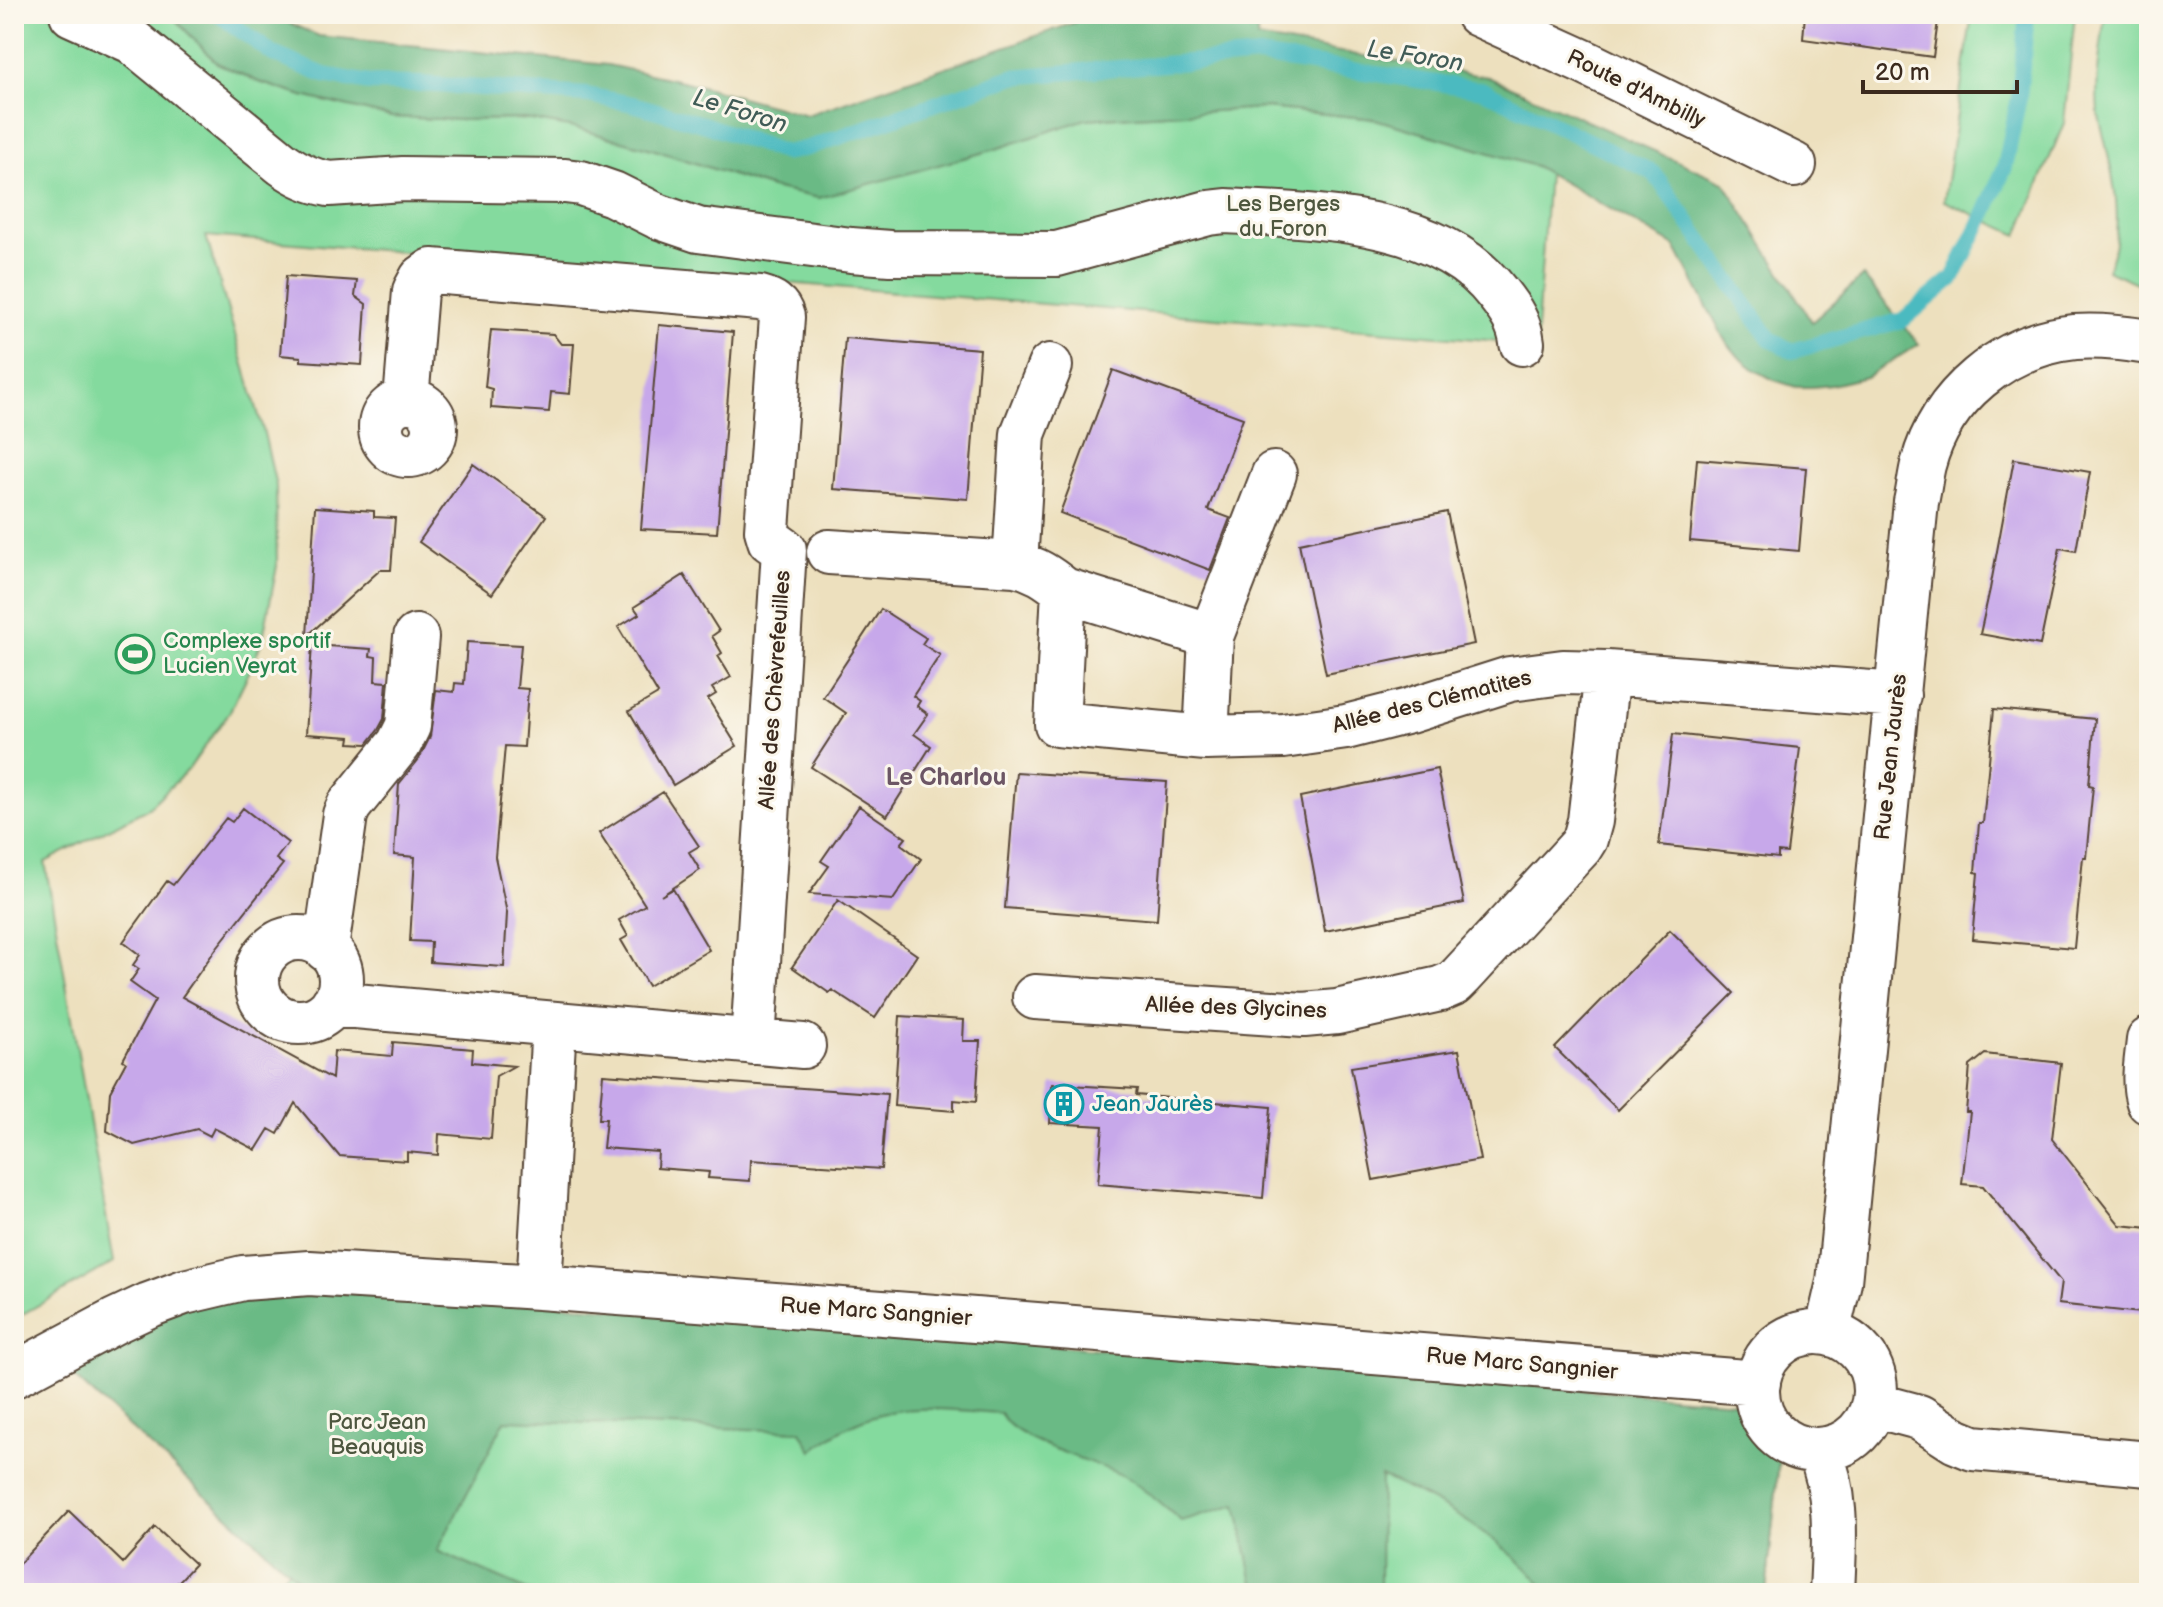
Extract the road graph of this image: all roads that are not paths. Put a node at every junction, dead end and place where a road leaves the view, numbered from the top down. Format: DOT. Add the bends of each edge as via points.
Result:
graph roads {
  1 [pos="72,14"];
  2 [pos="1478,14"];
  3 [pos="1794,165"];
  4 [pos="2149,342"];
  5 [pos="1522,343"];
  6 [pos="1050,366"];
  7 [pos="406,401"];
  8 [pos="1274,474"];
  9 [pos="829,552"];
  10 [pos="1015,564"];
  11 [pos="1064,590"];
  12 [pos="1211,636"];
  13 [pos="416,637"];
  14 [pos="1607,673"];
  15 [pos="1898,695"];
  16 [pos="1206,738"];
  17 [pos="326,949"];
  18 [pos="1035,997"];
  19 [pos="333,1004"];
  20 [pos="554,1024"];
  21 [pos="2149,1040"];
  22 [pos="753,1042"];
  23 [pos="803,1046"];
  24 [pos="2149,1102"];
  25 [pos="539,1287"];
  26 [pos="1827,1333"];
  27 [pos="14,1375"];
  28 [pos="1758,1383"];
  29 [pos="1874,1405"];
  30 [pos="1819,1451"];
  31 [pos="2149,1464"];
  32 [pos="1832,1593"];
  1 -- 5 [label="street" via="132,41 294,173 315,182 565,181 605,191 698,230 890,253 1057,254 1226,211 1354,221 1433,245 1472,266 1509,310"];
  2 -- 3 [label="street, Route d'Ambilly"];
  4 -- 15 [label="street, Rue Jean Jaurès" via="2093,336 2027,348 1982,375 1952,406 1935,433 1916,502"];
  6 -- 10 [label="street" via="1023,434"];
  7 -- 22 [label="street, Allée des Chèvrefeuilles" via="415,291 432,271 760,298 781,310 767,530 770,540 784,550"];
  8 -- 12 [label="street"];
  9 -- 10 [label="street"];
  10 -- 11 [label="street" via="1039,572"];
  11 -- 12 [label="street"];
  11 -- 16 [label="street, Allée des Clématites" via="1057,724"];
  12 -- 16 [label="street"];
  13 -- 17 [label="street" via="408,726 345,815"];
  14 -- 15 [label="street, Allée des Clématites"];
  14 -- 16 [label="street, Allée des Clématites" via="1510,679 1346,727 1283,736"];
  14 -- 18 [label="street, Allée des Glycines" via="1585,839 1454,983 1314,1015"];
  15 -- 26 [label="street, Rue Jean Jaurès" via="1839,1282"];
  17 -- 19 [label="street" via="340,975"];
  17 -- 19 [label="street" via="301,938 274,945 262,959 257,985 269,1010 293,1022 312,1021"];
  19 -- 20 [label="street"];
  20 -- 22 [label="street"];
  20 -- 25 [label="street"];
  21 -- 24 [label="street"];
  22 -- 23 [label="street"];
  25 -- 27 [label="street, Rue Marc Sangnier" via="324,1273 243,1278 149,1305"];
  25 -- 28 [label="street, Rue Marc Sangnier"];
  26 -- 28 [label="street" via="1800,1335 1782,1344 1767,1358"];
  26 -- 29 [label="street" via="1849,1342 1865,1359 1874,1381"];
  28 -- 30 [label="street" via="1761,1412 1771,1429 1792,1446"];
  29 -- 30 [label="street" via="1866,1424 1851,1439"];
  29 -- 31 [label="street" via="1919,1417 1973,1448"];
  30 -- 32 [label="street" via="1834,1518"];
}
